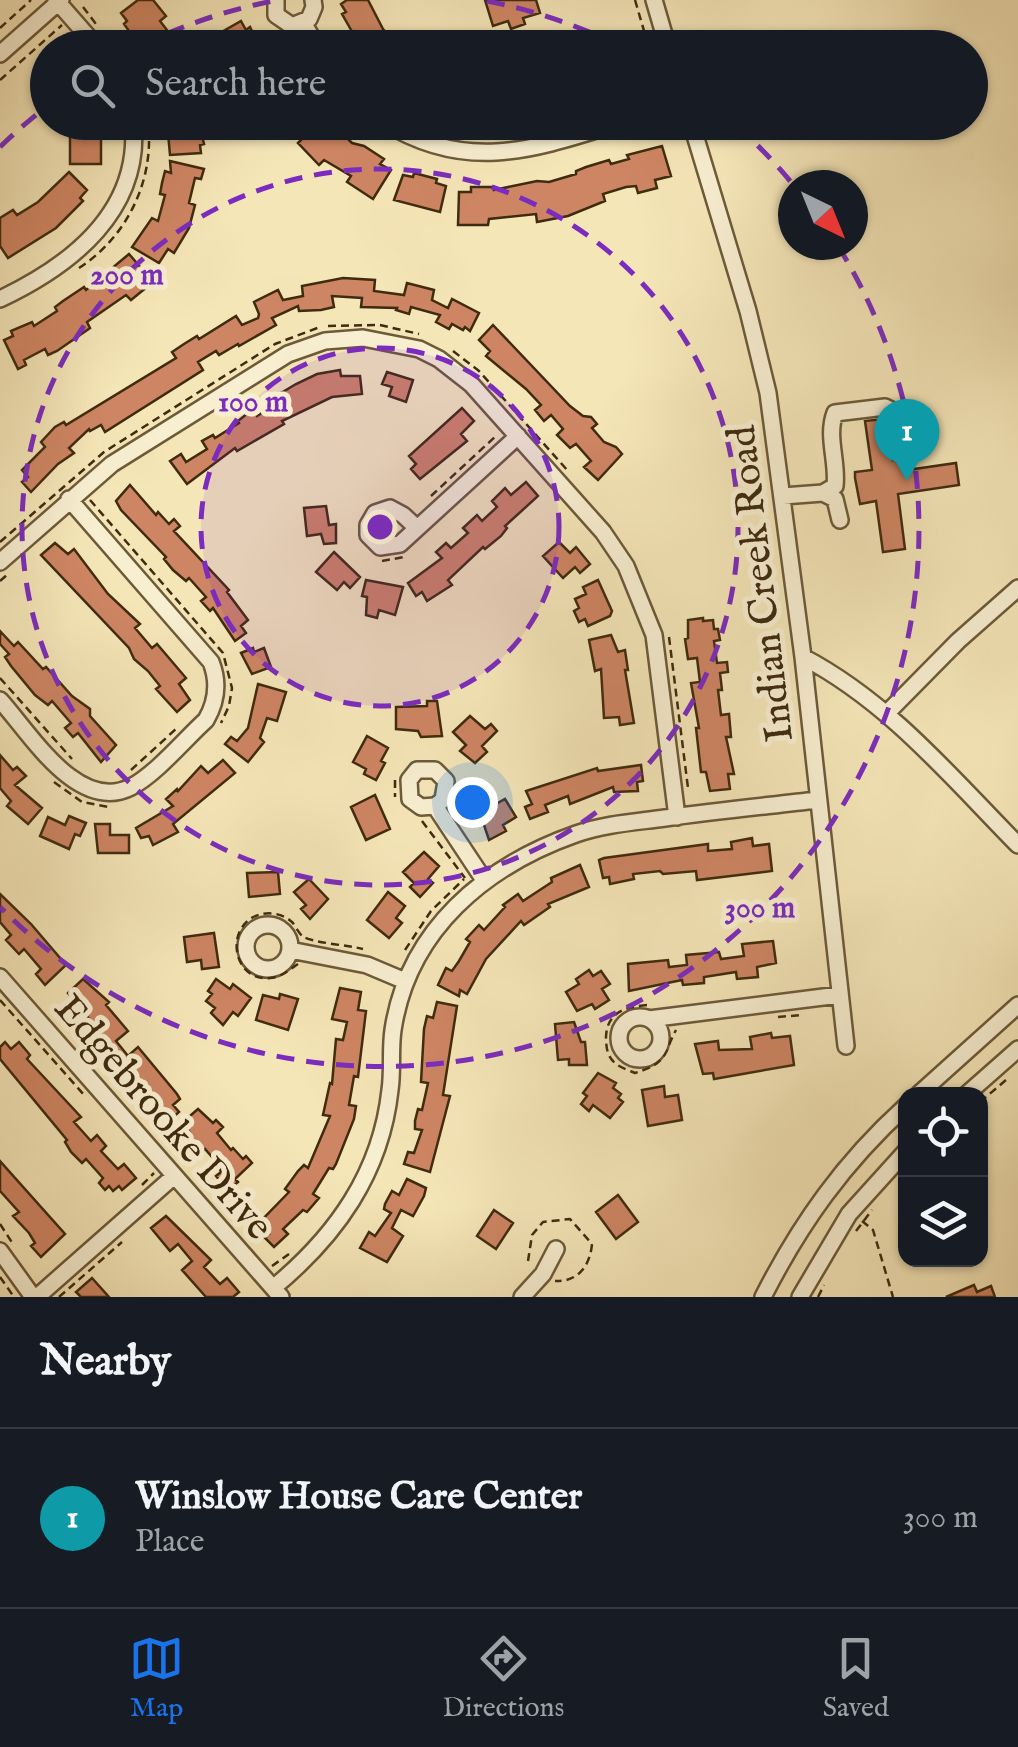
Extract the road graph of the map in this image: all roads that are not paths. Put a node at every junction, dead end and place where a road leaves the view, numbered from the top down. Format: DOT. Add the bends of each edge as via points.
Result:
graph roads {
  1 [pos="276,0"];
  2 [pos="313,0"];
  3 [pos="654,0"];
  4 [pos="58,1"];
  5 [pos="304,24"];
  6 [pos="89,30"];
  7 [pos="308,30"];
  8 [pos="663,30"];
  9 [pos="0,54"];
  10 [pos="136,140"];
  11 [pos="418,140"];
  12 [pos="562,140"];
  13 [pos="696,140"];
  14 [pos="0,299"];
  15 [pos="504,435"];
  16 [pos="900,448"];
  17 [pos="823,493"];
  18 [pos="784,496"];
  19 [pos="83,499"];
  20 [pos="840,520"];
  21 [pos="416,528"];
  22 [pos="0,562"];
  23 [pos="1018,588"];
  24 [pos="803,657"];
  25 [pos="0,700"];
  26 [pos="887,713"];
  27 [pos="817,800"];
  28 [pos="435,806"];
  29 [pos="676,816"];
  30 [pos="1018,845"];
  31 [pos="484,880"];
  32 [pos="290,950"];
  33 [pos="0,978"];
  34 [pos="406,981"];
  35 [pos="838,995"];
  36 [pos="1018,1005"];
  37 [pos="649,1019"];
  38 [pos="846,1046"];
  39 [pos="1018,1048"];
  40 [pos="927,1087"];
  41 [pos="976,1087"];
  42 [pos="898,1113"];
  43 [pos="898,1160"];
  44 [pos="173,1177"];
  45 [pos="556,1249"];
  46 [pos="0,1250"];
  47 [pos="277,1293"];
  48 [pos="35,1297"];
  49 [pos="522,1297"];
  50 [pos="762,1297"];
  51 [pos="800,1297"];
  1 -- 5 [label="street" via="280,21"];
  2 -- 5 [label="street"];
  3 -- 8 [label="street"];
  4 -- 6 [label="street"];
  4 -- 9 [label="street"];
  5 -- 7 [label="street"];
  10 -- 14 [label="street" via="128,183 104,224 76,252"];
  11 -- 12 [label="street" via="498,154"];
  13 -- 18 [label="street, Indian Creek Road" via="748,311"];
  15 -- 19 [label="street" via="464,377 428,354 380,339 325,341 288,354 112,464"];
  15 -- 21 [label="street"];
  15 -- 29 [label="street" via="603,532 644,602 660,670"];
  16 -- 17 [label="street" via="896,412 886,407 835,414 834,486"];
  17 -- 18 [label="street"];
  17 -- 20 [label="street" via="835,499"];
  18 -- 24 [label="street, Indian Creek Road"];
  19 -- 22 [label="street"];
  19 -- 25 [label="street" via="211,662 213,708 135,785 109,793 68,777"];
  23 -- 26 [label="street"];
  24 -- 26 [label="street"];
  24 -- 27 [label="street, Indian Creek Road"];
  26 -- 30 [label="street"];
  27 -- 29 [label="street"];
  27 -- 35 [label="street, Indian Creek Road"];
  28 -- 31 [label="street"];
  29 -- 31 [label="street" via="577,834"];
  31 -- 34 [label="street" via="442,919"];
  32 -- 34 [label="street" via="367,965"];
  33 -- 44 [label="street, Edgebrooke Drive"];
  34 -- 47 [label="street" via="392,1035 386,1119 366,1177 321,1245"];
  35 -- 37 [label="street"];
  35 -- 38 [label="street, Indian Creek Road"];
  36 -- 40 [label="street"];
  39 -- 41 [label="street"];
  42 -- 50 [label="street" via="836,1178"];
  43 -- 51 [label="street" via="850,1214"];
  44 -- 47 [label="street, Edgebrooke Drive"];
  44 -- 48 [label="street"];
  45 -- 49 [label="street"];
  46 -- 48 [label="street"];
}
